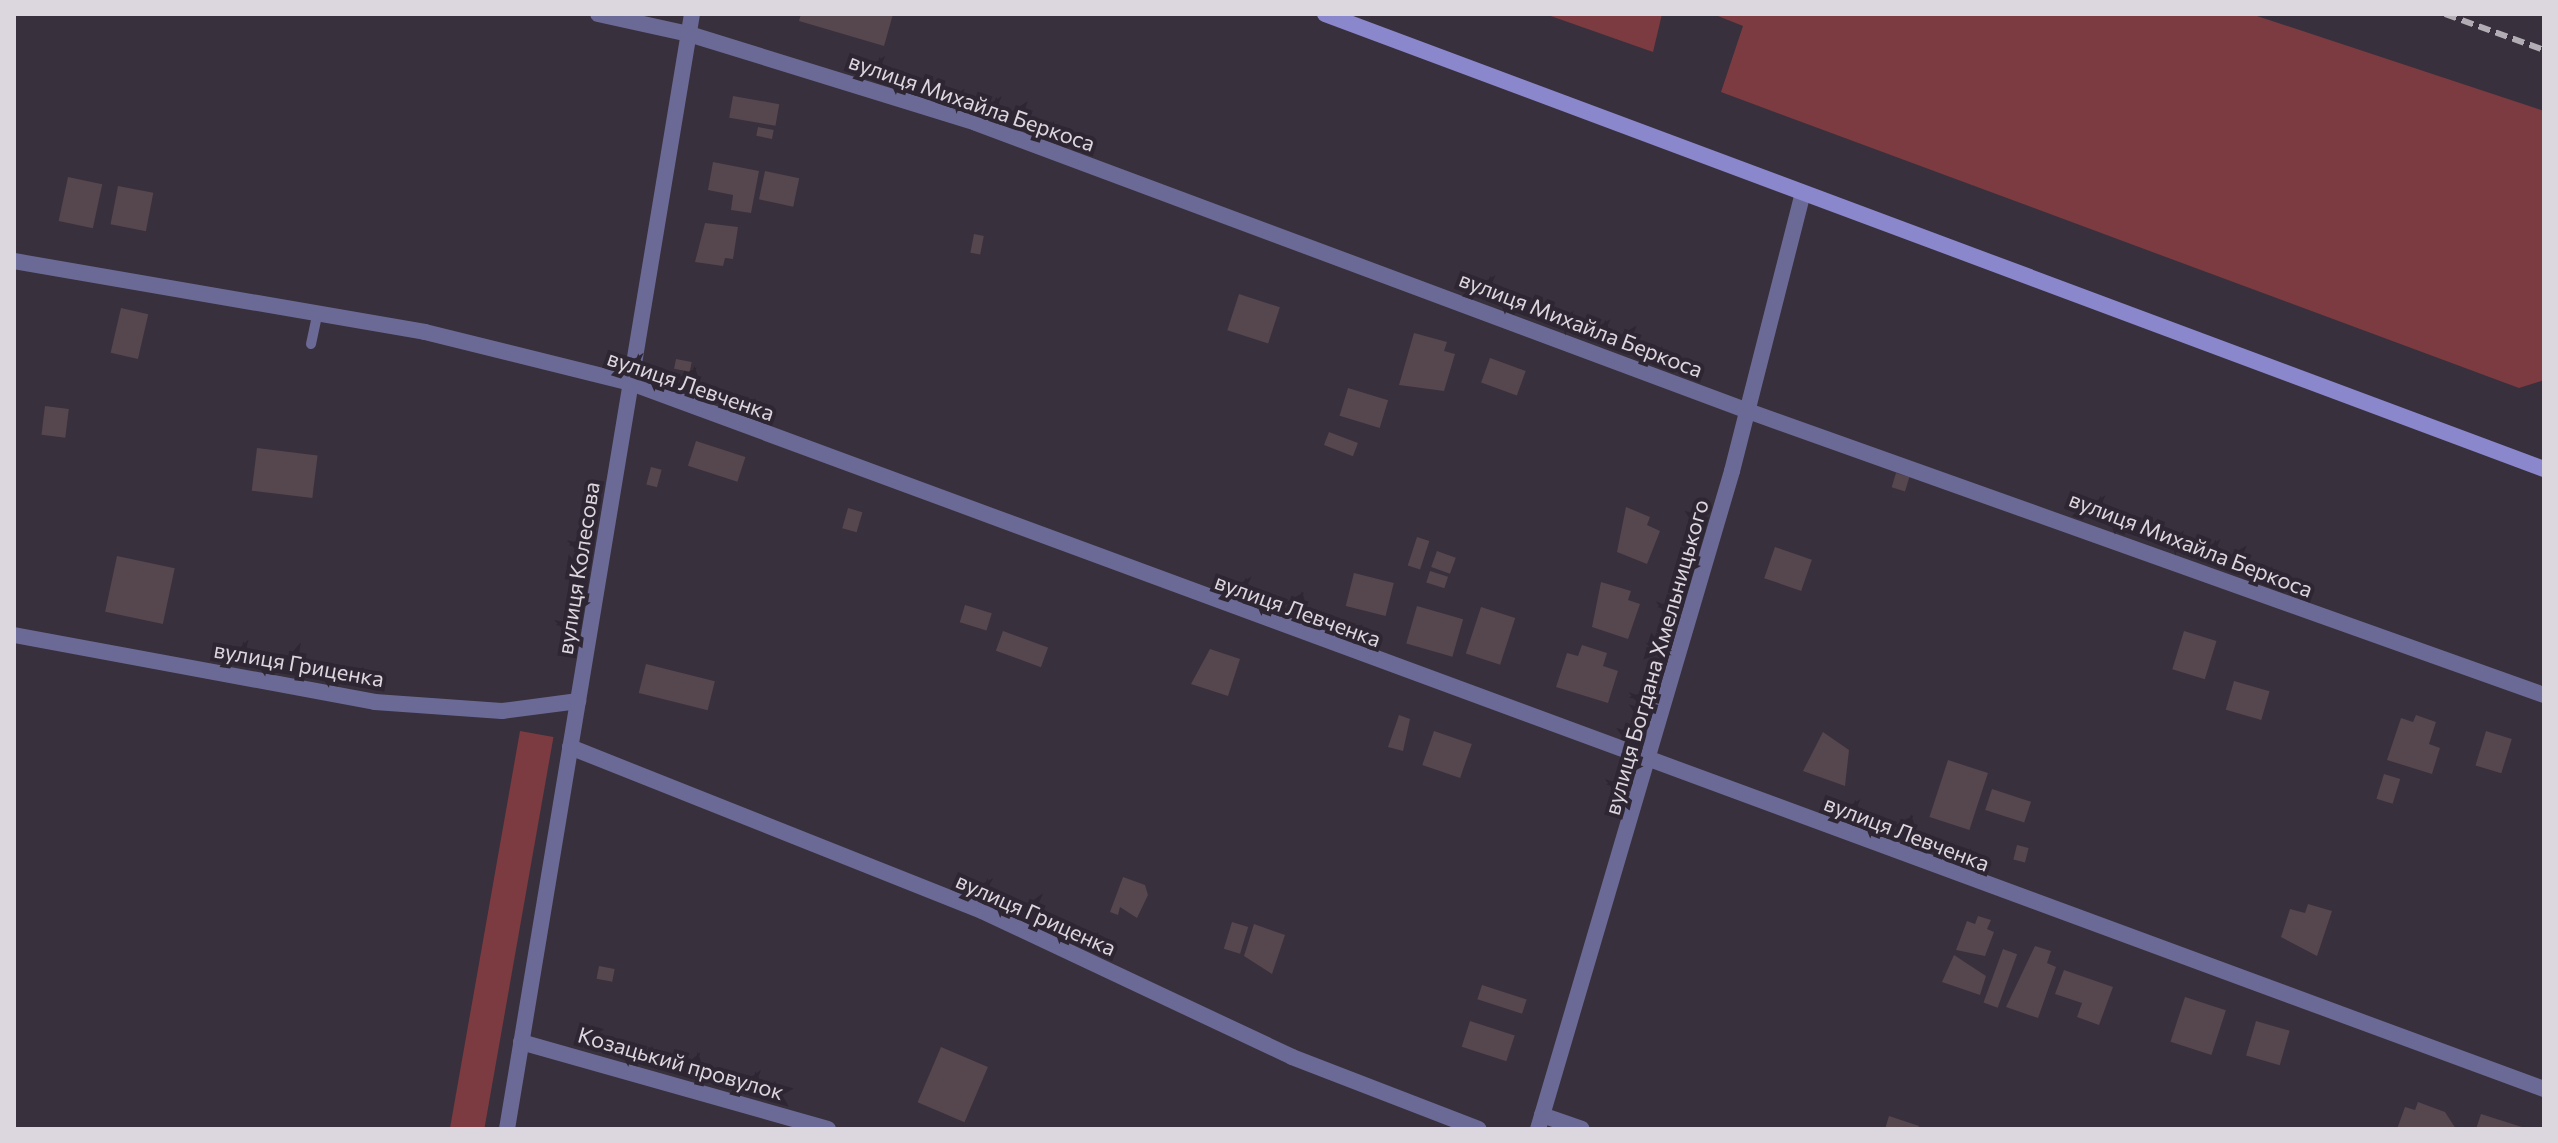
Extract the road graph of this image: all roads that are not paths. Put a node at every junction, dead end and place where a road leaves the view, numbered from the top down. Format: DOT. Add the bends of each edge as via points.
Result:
graph roads {
  1 [pos="598,14"];
  2 [pos="692,14"];
  3 [pos="1325,14"];
  4 [pos="689,34"];
  5 [pos="1803,193"];
  6 [pos="14,261"];
  7 [pos="318,312"];
  8 [pos="311,344"];
  9 [pos="631,383"];
  10 [pos="1748,411"];
  11 [pos="2544,469"];
  12 [pos="14,635"];
  13 [pos="2544,695"];
  14 [pos="578,701"];
  15 [pos="570,747"];
  16 [pos="1650,760"];
  17 [pos="521,1042"];
  18 [pos="2544,1089"];
  19 [pos="1540,1122"];
  20 [pos="507,1129"];
  21 [pos="828,1129"];
  22 [pos="1479,1129"];
  23 [pos="1582,1129"];
  1 -- 4 [label="street, вулиця Михайла Беркоса"];
  2 -- 4 [label="street, вулиця Колесова"];
  3 -- 5 [label="main road"];
  4 -- 9 [label="street, вулиця Колесова"];
  4 -- 10 [label="street, вулиця Михайла Беркоса" via="976,123"];
  5 -- 10 [label="street, вулиця Богдана Хмельницького"];
  5 -- 11 [label="main road"];
  6 -- 7 [label="street, вулиця Левченка"];
  7 -- 8 [label="lane"];
  7 -- 9 [label="street, вулиця Левченка"];
  9 -- 14 [label="street, вулиця Колесова"];
  9 -- 16 [label="street, вулиця Левченка"];
  10 -- 13 [label="street, вулиця Михайла Беркоса"];
  10 -- 16 [label="street, вулиця Богдана Хмельницького"];
  12 -- 14 [label="street, вулиця Гриценка" via="375,702 502,711"];
  14 -- 15 [label="street, вулиця Колесова"];
  15 -- 17 [label="street, вулиця Колесова"];
  15 -- 22 [label="street, вулиця Гриценка" via="982,911 1292,1057"];
  16 -- 18 [label="street, вулиця Левченка"];
  16 -- 19 [label="street, вулиця Богдана Хмельницького"];
  17 -- 20 [label="street, вулиця Колесова"];
  17 -- 21 [label="street, Козацький провулок"];
  19 -- 23 [label="street"];
}
